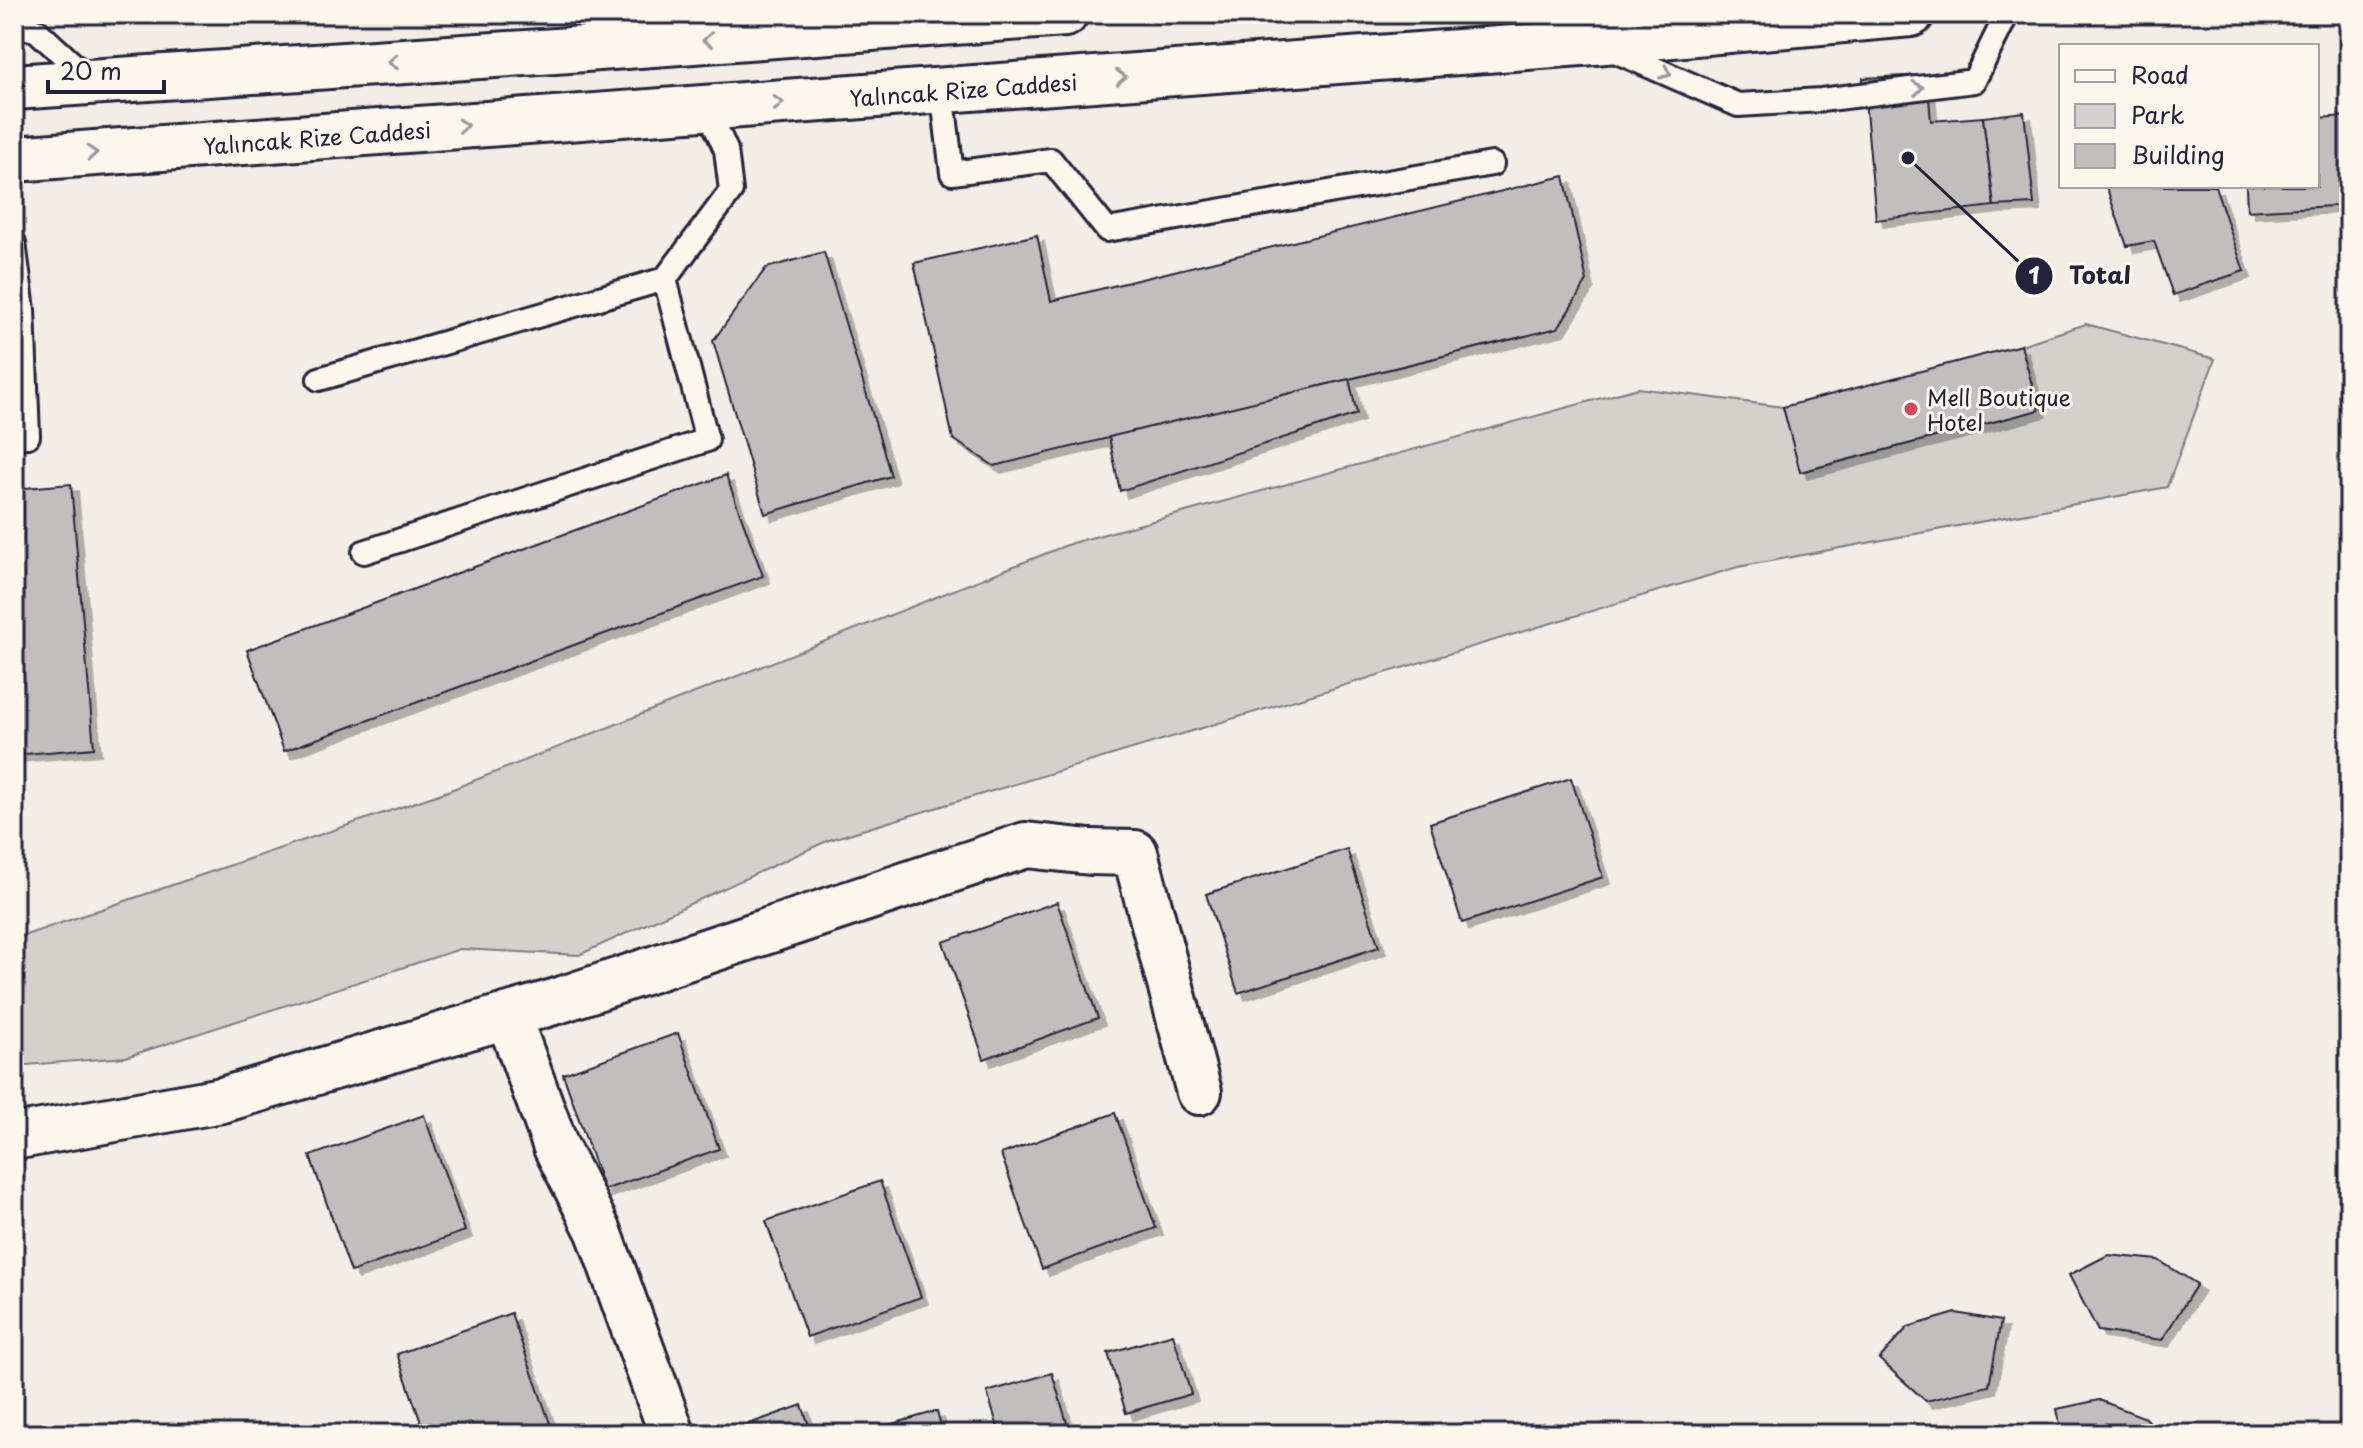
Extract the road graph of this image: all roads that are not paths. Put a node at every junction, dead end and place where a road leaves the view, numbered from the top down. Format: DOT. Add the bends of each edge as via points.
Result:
graph roads {
  1 [pos="1065,14"];
  2 [pos="1911,14"];
  3 [pos="2007,14"];
  4 [pos="1022,16"];
  5 [pos="874,21"];
  6 [pos="14,26"];
  7 [pos="624,30"];
  8 [pos="1594,42"];
  9 [pos="92,81"];
  10 [pos="14,87"];
  11 [pos="942,90"];
  12 [pos="707,108"];
  13 [pos="14,159"];
  14 [pos="1492,164"];
  15 [pos="14,243"];
  16 [pos="665,279"];
  17 [pos="319,379"];
  18 [pos="14,437"];
  19 [pos="364,552"];
  20 [pos="508,1016"];
  21 [pos="1199,1092"];
  22 [pos="14,1137"];
  23 [pos="672,1434"];
  1 -- 4 [label="main road"];
  2 -- 8 [label="main road, Yalıncak Rize Caddesi"];
  8 -- 3 [label="lane, one-way" via="1738,105 1821,100 1974,81"];
  4 -- 5 [label="main road"];
  5 -- 7 [label="main road, one-way"];
  6 -- 9 [label="lane" via="36,30"];
  7 -- 9 [label="main road, one-way"];
  11 -- 8 [label="main road, Yalıncak Rize Caddesi, one-way"];
  9 -- 10 [label="main road"];
  12 -- 11 [label="main road, Yalıncak Rize Caddesi, one-way"];
  11 -- 14 [label="lane" via="952,173 1051,160 1107,230"];
  13 -- 12 [label="main road, Yalıncak Rize Caddesi, one-way"];
  12 -- 16 [label="lane" via="726,150 731,191"];
  15 -- 18 [label="lane" via="23,310 28,436"];
  16 -- 17 [label="lane"];
  16 -- 19 [label="lane" via="707,440"];
  20 -- 21 [label="main road" via="1026,845 1135,853"];
  20 -- 22 [label="main road" via="222,1100"];
  20 -- 23 [label="main road" via="556,1147 599,1232"];
}
